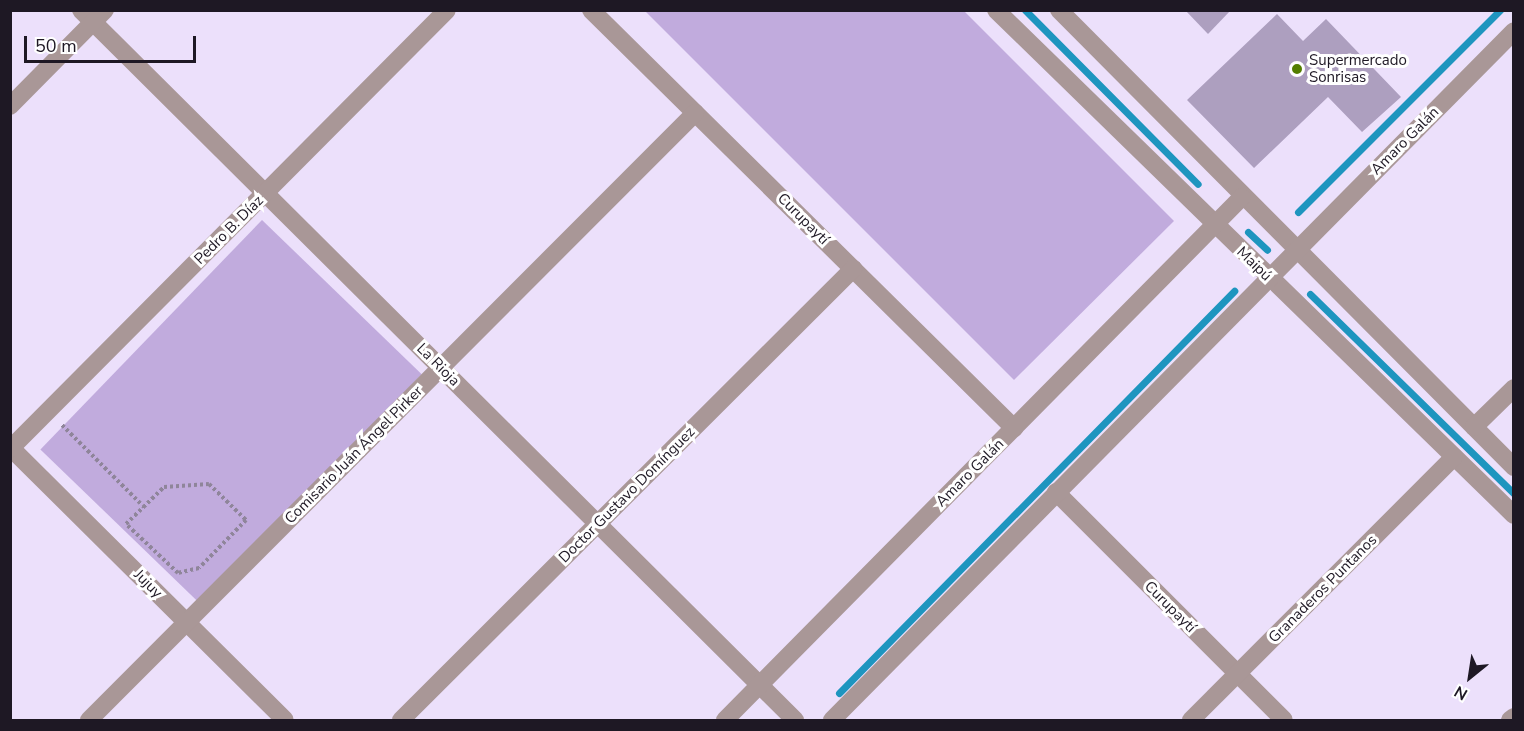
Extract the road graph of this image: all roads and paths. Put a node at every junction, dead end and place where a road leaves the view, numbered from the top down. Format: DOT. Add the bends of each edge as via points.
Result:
graph roads {
  1 [pos="447,10"];
  2 [pos="591,10"];
  3 [pos="996,10"];
  4 [pos="1059,10"];
  5 [pos="93,15"];
  6 [pos="1514,31"];
  7 [pos="10,106"];
  8 [pos="695,113"];
  9 [pos="265,194"];
  10 [pos="1242,196"];
  11 [pos="1215,225"];
  12 [pos="1297,250"];
  13 [pos="853,269"];
  14 [pos="1268,277"];
  15 [pos="441,369"];
  16 [pos="1514,388"];
  17 [pos="48,411"];
  18 [pos="1474,427"];
  19 [pos="1014,428"];
  20 [pos="11,448"];
  21 [pos="1454,457"];
  22 [pos="1514,467"];
  23 [pos="1056,492"];
  24 [pos="144,507"];
  25 [pos="1514,515"];
  26 [pos="598,525"];
  27 [pos="186,622"];
  28 [pos="1237,674"];
  29 [pos="759,685"];
  30 [pos="1514,717"];
  31 [pos="89,720"];
  32 [pos="285,720"];
  33 [pos="401,720"];
  34 [pos="725,720"];
  35 [pos="795,720"];
  36 [pos="832,720"];
  37 [pos="1191,720"];
  38 [pos="1284,720"];
  39 [pos="1510,720"];
  1 -- 9 [label="street, Pedro B. Díaz"];
  2 -- 8 [label="street, Curupaytí"];
  3 -- 11 [label="street, Maipú"];
  4 -- 10 [label="street"];
  5 -- 7 [label="street"];
  5 -- 9 [label="street, La Rioja"];
  6 -- 12 [label="street, Amaro Galán"];
  8 -- 13 [label="street, Curupaytí"];
  8 -- 15 [label="street, Comisario Juán Ángel Pirker"];
  9 -- 15 [label="street, La Rioja"];
  9 -- 17 [label="street, Pedro B. Díaz"];
  10 -- 11 [label="street, Amaro Galán"];
  10 -- 12 [label="street"];
  11 -- 14 [label="street, Maipú"];
  11 -- 19 [label="street, Amaro Galán"];
  12 -- 14 [label="street, Amaro Galán"];
  12 -- 18 [label="street"];
  13 -- 19 [label="street, Curupaytí"];
  13 -- 26 [label="street, Doctor Gustavo Domínguez"];
  14 -- 21 [label="street, Maipú"];
  14 -- 23 [label="street"];
  15 -- 26 [label="street, La Rioja"];
  15 -- 27 [label="street, Comisario Juán Ángel Pirker"];
  16 -- 18 [label="street"];
  17 -- 20 [label="street, Pedro B. Díaz"];
  17 -- 24 [label="path"];
  18 -- 22 [label="street"];
  19 -- 29 [label="street, Amaro Galán"];
  20 -- 27 [label="street, Jujuy"];
  21 -- 25 [label="street, Maipú"];
  21 -- 28 [label="street, Granaderos Puntanos"];
  23 -- 28 [label="street, Curupaytí"];
  23 -- 36 [label="street"];
  24 -- 24 [label="path" via="164,487 209,484 246,520 199,568 178,573 126,524"];
  26 -- 29 [label="street, La Rioja"];
  26 -- 33 [label="street, Doctor Gustavo Domínguez"];
  27 -- 31 [label="street, Comisario Juán Ángel Pirker"];
  27 -- 32 [label="street, Jujuy"];
  28 -- 37 [label="street, Granaderos Puntanos"];
  28 -- 38 [label="street, Curupaytí"];
  29 -- 34 [label="street, Amaro Galán"];
  29 -- 35 [label="street, La Rioja"];
  30 -- 39 [label="street"];
}
